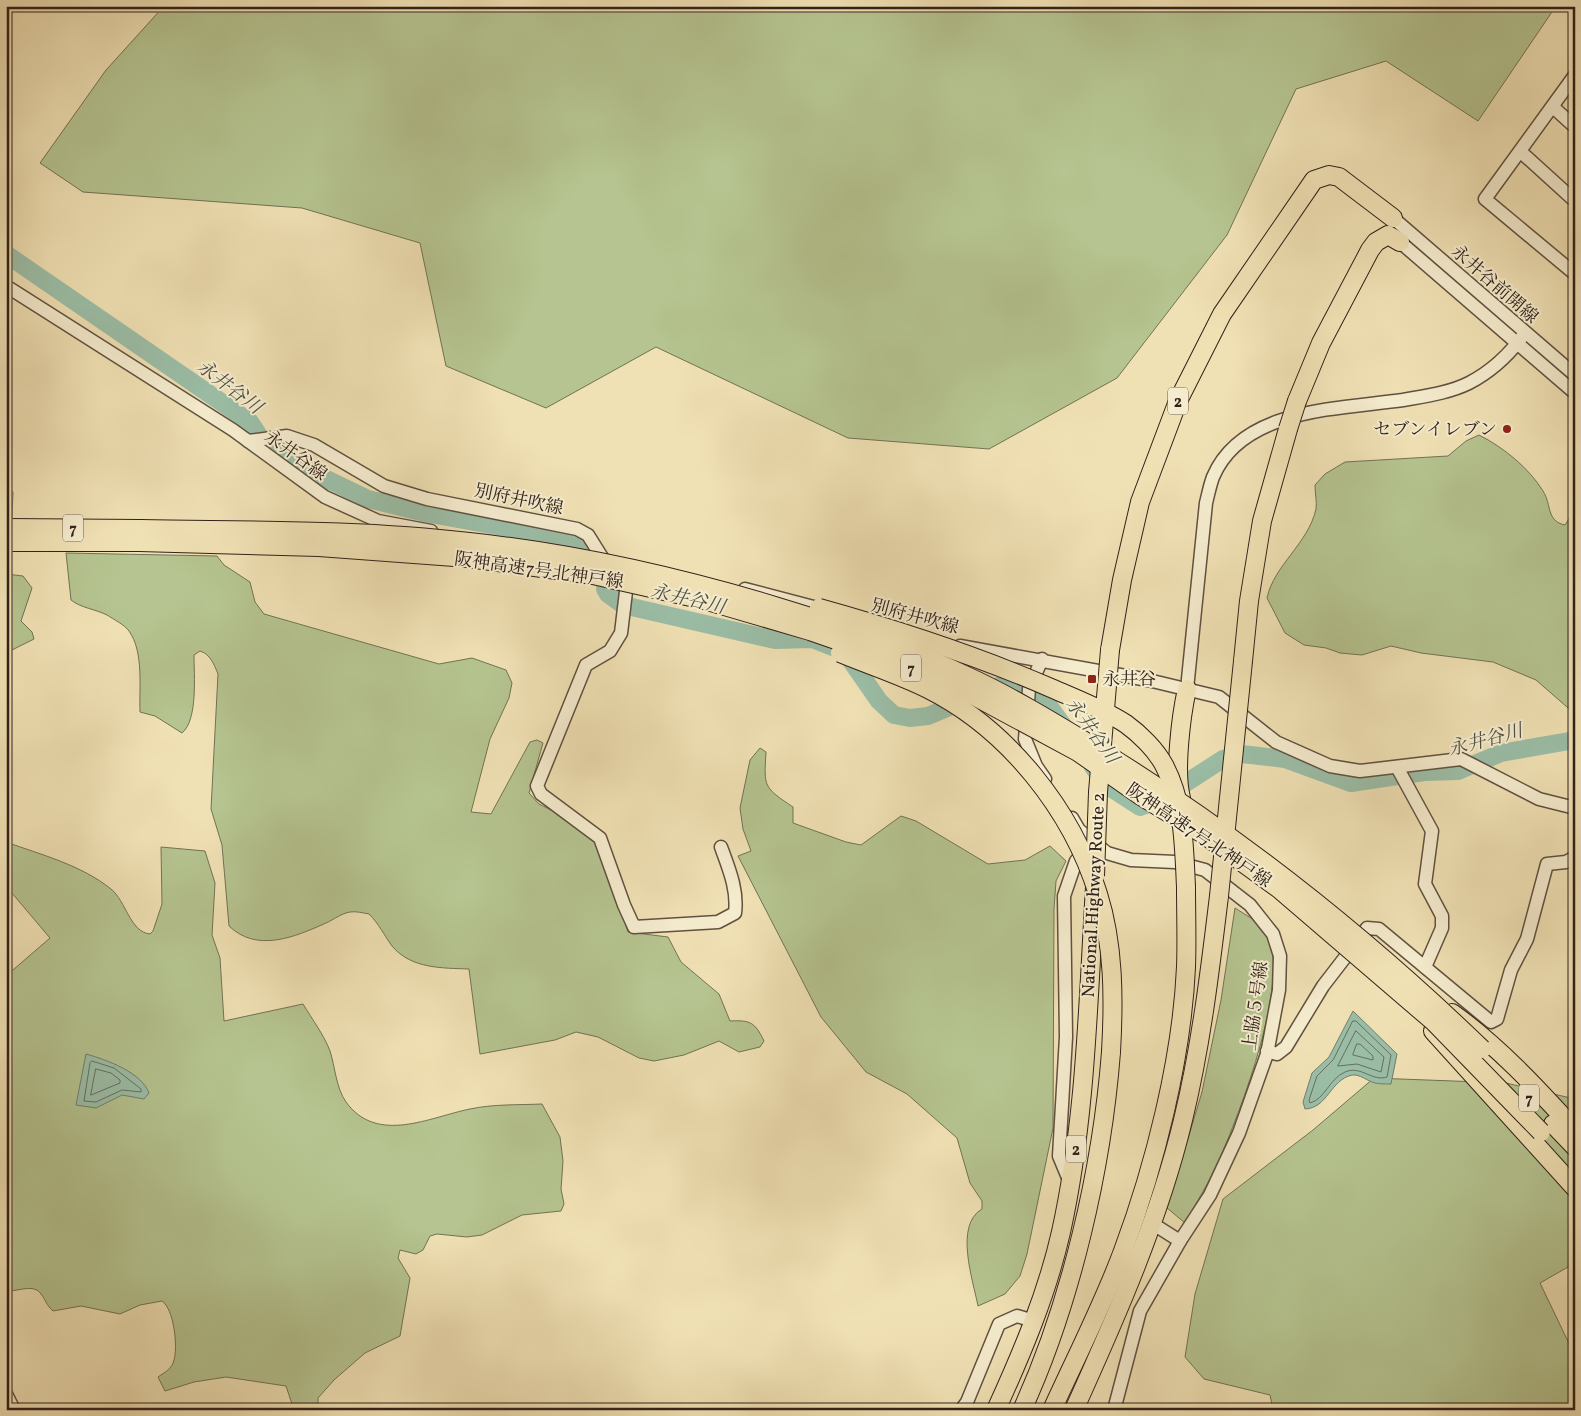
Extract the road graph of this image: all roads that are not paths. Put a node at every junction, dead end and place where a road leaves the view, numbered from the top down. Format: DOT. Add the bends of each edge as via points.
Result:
graph roads {
  1 [pos="1575,75"];
  2 [pos="1554,107"];
  3 [pos="1575,127"];
  4 [pos="1521,152"];
  5 [pos="1575,201"];
  6 [pos="1378,206"];
  7 [pos="1393,218"];
  8 [pos="1376,242"];
  9 [pos="1400,242"];
  10 [pos="1575,274"];
  11 [pos="6,286"];
  12 [pos="1525,333"];
  13 [pos="1517,344"];
  14 [pos="1575,375"];
  15 [pos="1575,393"];
  16 [pos="248,441"];
  17 [pos="6,528"];
  18 [pos="6,542"];
  19 [pos="603,559"];
  20 [pos="629,564"];
  21 [pos="706,593"];
  22 [pos="1042,659"];
  23 [pos="1187,689"];
  24 [pos="1400,772"];
  25 [pos="1575,808"];
  26 [pos="1094,842"];
  27 [pos="721,847"];
  28 [pos="1575,857"];
  29 [pos="1358,940"];
  30 [pos="1350,951"];
  31 [pos="1425,967"];
  32 [pos="1267,1051"];
  33 [pos="1575,1130"];
  34 [pos="1575,1147"];
  35 [pos="1575,1170"];
  36 [pos="1070,1182"];
  37 [pos="1575,1188"];
  38 [pos="1150,1222"];
  39 [pos="1180,1240"];
  40 [pos="1034,1321"];
  41 [pos="6,1394"];
  42 [pos="14,1410"];
  43 [pos="961,1410"];
  44 [pos="996,1410"];
  45 [pos="1022,1410"];
  46 [pos="1052,1410"];
  47 [pos="1074,1410"];
  48 [pos="1114,1410"];
  1 -- 2 [label="street"];
  2 -- 3 [label="street"];
  2 -- 4 [label="street"];
  4 -- 5 [label="street"];
  4 -- 10 [label="street" via="1485,199"];
  6 -- 7 [label="highway, National Highway Route 2 / 2"];
  6 -- 8 [label="highway" via="1382,225"];
  6 -- 36 [label="highway, National Highway Route 2 / 2, bridge" via="1339,177 1329,175 1314,180 1222,314 1178,401 1140,502 1110,650 1098,792 1078,1133"];
  7 -- 12 [label="street, 永井谷前開線"];
  8 -- 9 [label="highway" via="1388,235"];
  8 -- 38 [label="highway, bridge" via="1321,343 1297,401 1262,521 1242,661 1220,896 1205,1011 1183,1120"];
  9 -- 13 [label="street, 永井谷前開線"];
  11 -- 16 [label="street, 永井谷線"];
  12 -- 13 [label="street"];
  12 -- 14 [label="street, 永井谷前開線"];
  13 -- 15 [label="street, 永井谷前開線"];
  13 -- 23 [label="street" via="1488,370 1450,390 1279,420 1241,439 1223,458 1206,503"];
  16 -- 19 [label="street, 永井谷線" via="325,497 378,521"];
  16 -- 19 [label="street, 別府井吹線" via="287,436 314,445 384,486 427,499 577,529 588,535"];
  17 -- 21 [label="highway, 阪神高速7号北神戸線 / 7, bridge" via="318,532 467,541 593,560"];
  18 -- 21 [label="highway, 阪神高速7号北神戸線 / 7, bridge" via="320,547 468,558"];
  19 -- 20 [label="street, 別府井吹線"];
  20 -- 22 [label="street, 別府井吹線" via="776,596 951,644"];
  20 -- 27 [label="street" via="621,633 610,650 586,665 537,786 541,794 600,838 634,927 718,922 735,913 735,888"];
  21 -- 34 [label="highway, 阪神高速7号北神戸線 / 7, bridge" via="816,618 892,644 970,677 1030,708 1154,784 1273,868 1354,933 1482,1049"];
  21 -- 35 [label="highway, 阪神高速7号北神戸線 / 7, bridge" via="885,657 963,690 1078,752 1203,834 1279,889 1434,1022"];
  21 -- 45 [label="highway, bridge" via="929,690 974,718 1006,746 1054,802 1074,836 1099,895 1113,976 1108,1093 1086,1214 1056,1324"];
  21 -- 46 [label="highway, bridge" via="817,608 901,630 1004,667 1127,725 1158,757 1173,786 1179,807 1186,887 1186,967 1170,1083 1149,1169 1123,1251"];
  22 -- 23 [label="street, 別府井吹線"];
  22 -- 26 [label="street, 上脇５号線, bridge" via="1029,689 1025,739 1036,766 1080,830"];
  23 -- 24 [label="street, 別府井吹線" via="1219,697 1276,742 1330,766"];
  23 -- 33 [label="highway" via="1190,707 1184,782 1186,795 1196,815 1477,1031"];
  23 -- 37 [label="highway" via="1178,782 1191,819 1303,903 1386,975 1454,1057"];
  24 -- 25 [label="street, 別府井吹線" via="1461,759 1539,799"];
  24 -- 31 [label="street" via="1432,831 1425,884 1442,916 1442,928"];
  26 -- 32 [label="street, 上脇５号線" via="1107,853 1131,860 1176,862 1205,870 1250,905 1273,934 1280,956 1279,990"];
  26 -- 36 [label="street" via="1076,860 1064,896 1066,1037 1059,1156"];
  28 -- 31 [label="street" via="1566,862 1547,864 1527,939 1511,970 1497,1019 1491,1022"];
  29 -- 31 [label="street" via="1367,928 1378,929"];
  30 -- 32 [label="street" via="1323,986 1286,1047 1277,1054"];
  32 -- 39 [label="street, 上脇５号線" via="1239,1133 1210,1195"];
  36 -- 40 [label="highway, National Highway Route 2 / 2" via="1061,1234"];
  38 -- 39 [label="street"];
  38 -- 47 [label="highway" via="1103,1346"];
  39 -- 48 [label="street, 上脇５号線" via="1140,1311"];
  40 -- 43 [label="street" via="1017,1316 999,1324"];
  40 -- 44 [label="highway, National Highway Route 2 / 2"];
  41 -- 42 [label="street"];
}
